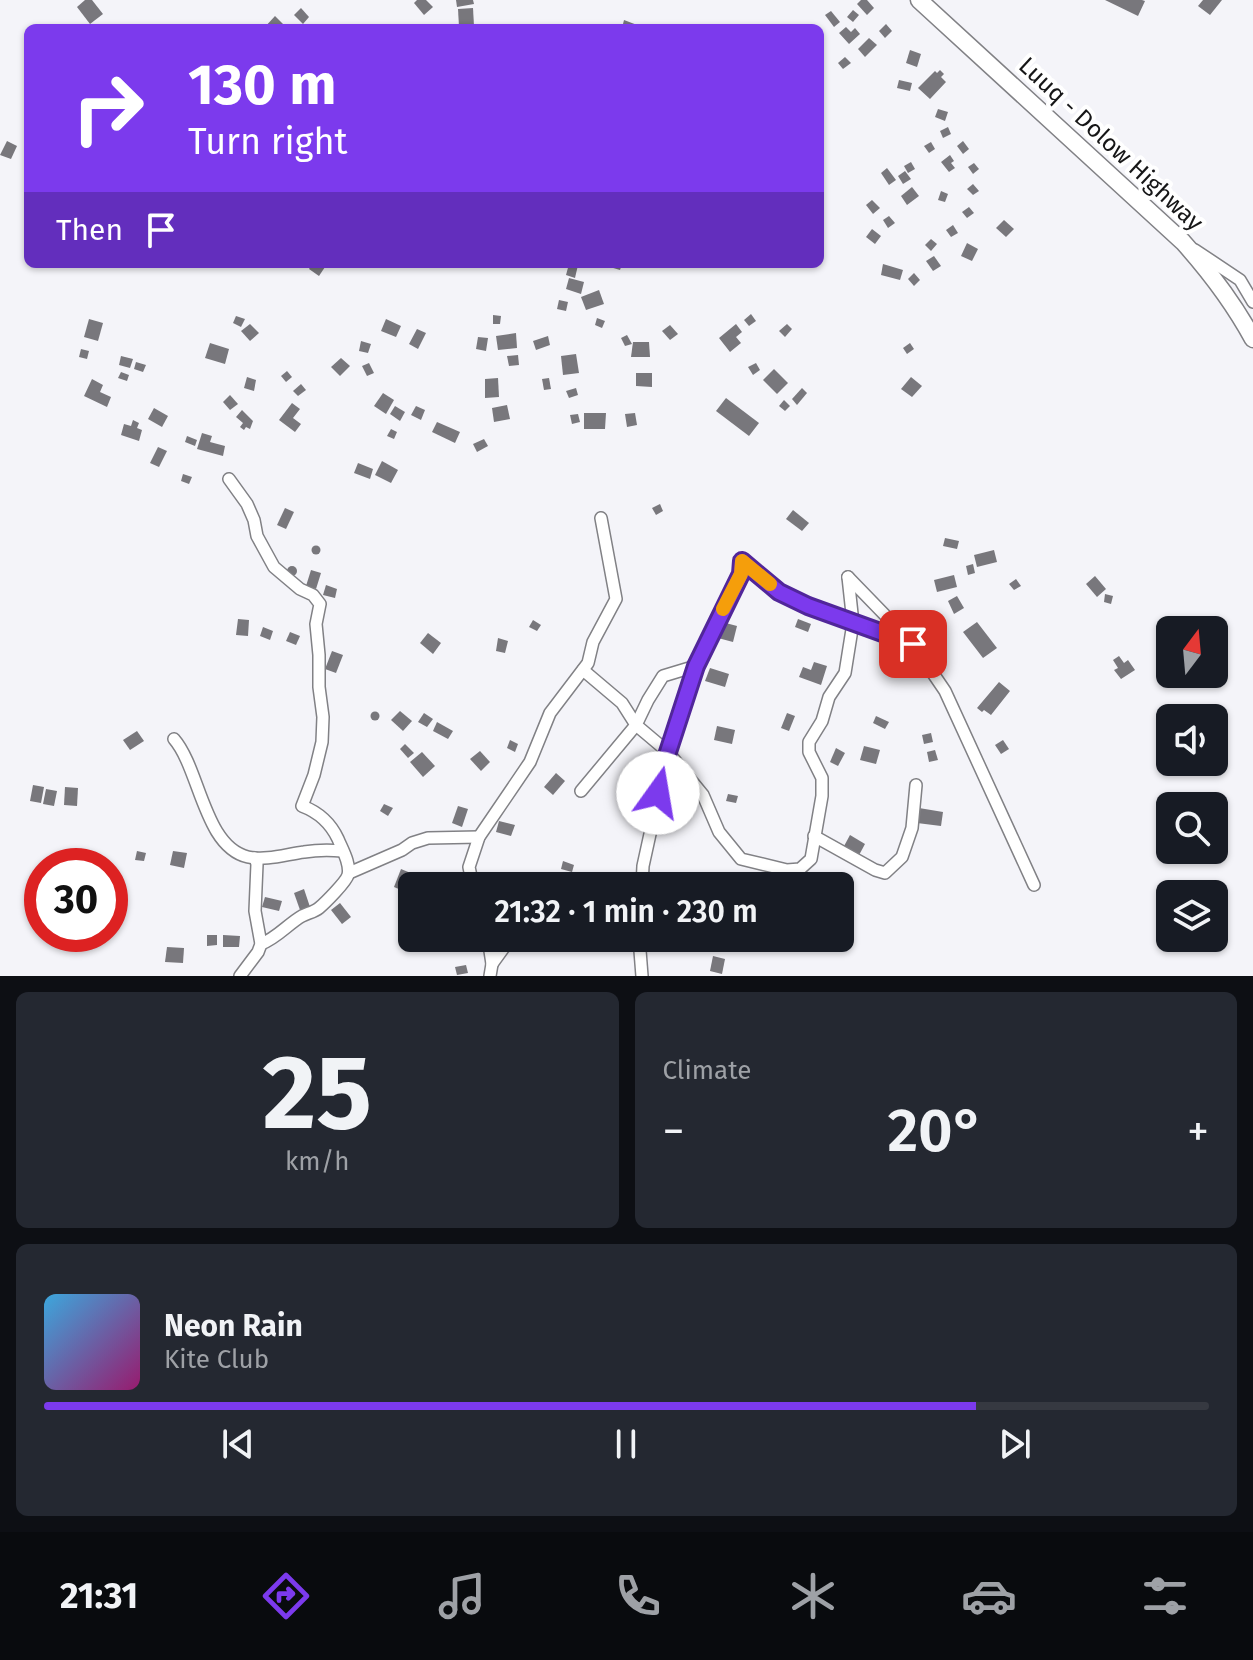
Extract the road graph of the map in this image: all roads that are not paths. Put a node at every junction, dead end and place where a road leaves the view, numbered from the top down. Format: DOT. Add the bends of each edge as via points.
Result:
graph roads {
  1 [pos="919,0"];
  2 [pos="1183,242"];
  3 [pos="1253,302"];
  4 [pos="1253,339"];
  5 [pos="229,479"];
  6 [pos="601,518"];
  7 [pos="853,623"];
  8 [pos="913,644"];
  9 [pos="696,666"];
  10 [pos="583,670"];
  11 [pos="636,725"];
  12 [pos="174,739"];
  13 [pos="668,752"];
  14 [pos="916,785"];
  15 [pos="581,791"];
  16 [pos="814,836"];
  17 [pos="479,837"];
  18 [pos="342,851"];
  19 [pos="255,858"];
  20 [pos="470,872"];
  21 [pos="643,872"];
  22 [pos="349,873"];
  23 [pos="1034,885"];
  24 [pos="261,944"];
  25 [pos="502,952"];
  26 [pos="640,952"];
  27 [pos="491,970"];
  28 [pos="240,976"];
  29 [pos="642,976"];
  1 -- 2 [label="main road, Luuq - Dolow Highway"];
  2 -- 3 [label="street" via="1240,280"];
  2 -- 4 [label="main road, Luuq - Dolow Highway"];
  5 -- 18 [label="street" via="247,504 274,567 320,604 316,624 322,742 302,806 326,822"];
  6 -- 10 [label="street" via="616,599"];
  7 -- 8 [label="street"];
  7 -- 8 [label="street" via="848,577"];
  7 -- 9 [label="street" via="779,592 742,561 741,574"];
  7 -- 16 [label="street" via="845,673 809,742 822,778"];
  8 -- 23 [label="street" via="945,691"];
  9 -- 11 [label="street" via="663,676"];
  9 -- 13 [label="street"];
  10 -- 11 [label="street" via="622,703"];
  10 -- 17 [label="street" via="550,713 530,762"];
  11 -- 13 [label="street"];
  11 -- 15 [label="street"];
  12 -- 19 [label="street" via="184,750 226,845"];
  13 -- 16 [label="street" via="703,795 719,832 741,859 800,869 811,859"];
  13 -- 21 [label="street"];
  14 -- 16 [label="street" via="912,828 902,857 885,873"];
  17 -- 20 [label="street"];
  17 -- 22 [label="street" via="428,838"];
  18 -- 19 [label="street"];
  18 -- 22 [label="street"];
  19 -- 24 [label="street"];
  22 -- 24 [label="street" via="320,908"];
  24 -- 28 [label="street"];
  25 -- 27 [label="street"];
  26 -- 29 [label="street"];
}
